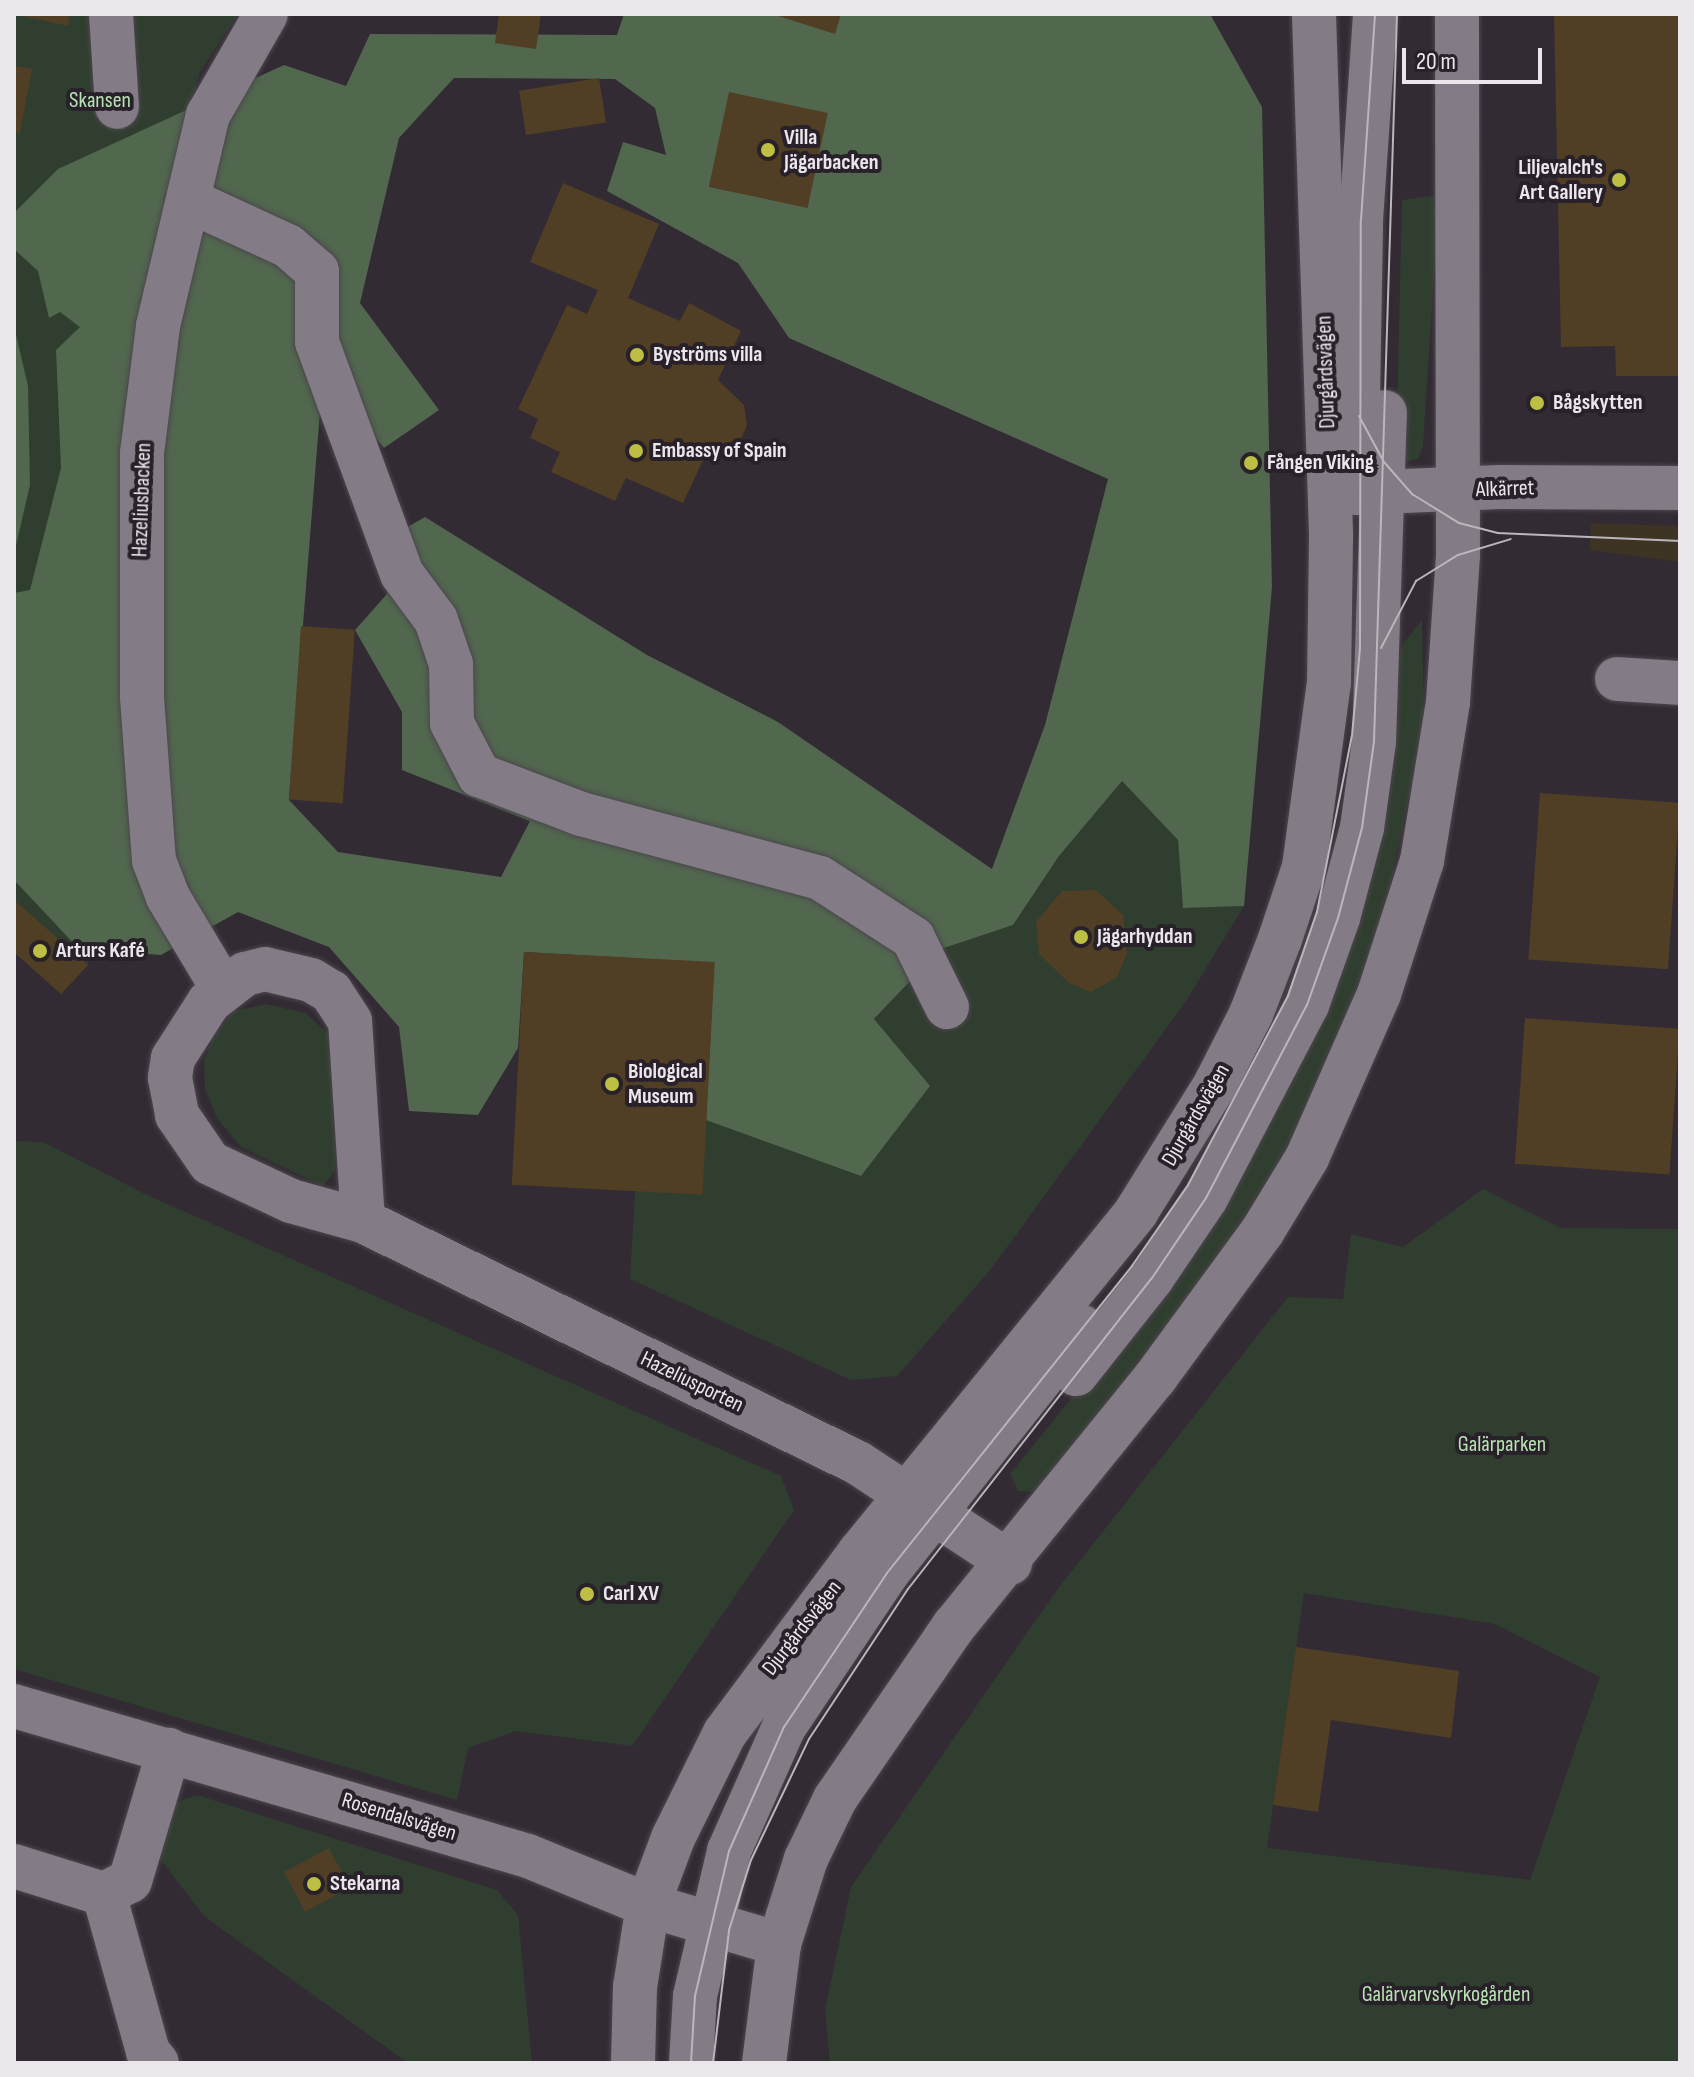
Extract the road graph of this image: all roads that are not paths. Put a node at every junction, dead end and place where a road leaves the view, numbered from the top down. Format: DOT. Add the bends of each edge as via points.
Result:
graph roads {
  1 [pos="111,14"];
  2 [pos="266,14"];
  3 [pos="1314,14"];
  4 [pos="1375,14"];
  5 [pos="1397,14"];
  6 [pos="1457,14"];
  7 [pos="117,107"];
  8 [pos="190,201"];
  9 [pos="1680,488"];
  10 [pos="1458,491"];
  11 [pos="1357,493"];
  12 [pos="1617,679"];
  13 [pos="1680,683"];
  14 [pos="223,989"];
  15 [pos="947,1007"];
  16 [pos="363,1221"];
  17 [pos="932,1510"];
  18 [pos="1010,1563"];
  19 [pos="14,1706"];
  20 [pos="169,1750"];
  21 [pos="14,1866"];
  22 [pos="104,1894"];
  23 [pos="648,1905"];
  24 [pos="720,1927"];
  25 [pos="779,1944"];
  26 [pos="157,2063"];
  27 [pos="633,2063"];
  28 [pos="691,2063"];
  29 [pos="713,2063"];
  30 [pos="764,2063"];
  1 -- 7 [label="street"];
  2 -- 8 [label="street, Hazeliusbacken" via="208,115"];
  3 -- 11 [label="street, Djurgårdsvägen"];
  4 -- 11 [label="street, Djurgårdsvägen" via="1361,220"];
  5 -- 11 [label="street, Djurgårdsvägen" via="1386,227"];
  6 -- 10 [label="street"];
  8 -- 14 [label="street, Hazeliusbacken" via="158,326 142,453 142,696 154,861 168,897"];
  8 -- 15 [label="street" via="288,246 317,271 317,342 402,574 436,620 451,664 452,723 479,775 581,814 820,878 913,938"];
  9 -- 10 [label="street, Alkärret"];
  10 -- 11 [label="street, Alkärret"];
  10 -- 18 [label="street" via="1448,702 1422,861 1345,1079 1307,1158 1219,1295"];
  11 -- 17 [label="street, Djurgårdsvägen" via="1304,867 1251,1014 1178,1150"];
  11 -- 17 [label="street, Djurgårdsvägen" via="1374,741 1364,814 1338,918 1307,1005 1244,1130 1152,1278"];
  12 -- 13 [label="street"];
  14 -- 16 [label="street, Hazeliusporten" via="245,974 274,971 322,986 344,1009 354,1035"];
  14 -- 16 [label="street, Hazeliusporten" via="196,1018 173,1058 172,1096 188,1136 210,1163 291,1201"];
  16 -- 17 [label="street, Hazeliusporten" via="858,1463"];
  17 -- 18 [label="street, Hazeliusporten"];
  17 -- 23 [label="street, Djurgårdsvägen" via="725,1733 673,1838"];
  17 -- 24 [label="street, Djurgårdsvägen" via="830,1652 784,1727 729,1851"];
  18 -- 25 [label="street" via="903,1695 835,1799 806,1859"];
  19 -- 20 [label="street, Rosendalsvägen"];
  20 -- 22 [label="street" via="130,1881"];
  20 -- 23 [label="street, Rosendalsvägen" via="556,1865"];
  21 -- 22 [label="street"];
  22 -- 26 [label="street" via="148,2052"];
  23 -- 24 [label="street, Rosendalsvägen"];
  23 -- 27 [label="street, Djurgårdsvägen" via="635,1987"];
  24 -- 25 [label="street, Rosendalsvägen"];
  24 -- 28 [label="street, Djurgårdsvägen" via="695,1996"];
  24 -- 29 [label="street, Djurgårdsvägen"];
  25 -- 30 [label="street"];
}
